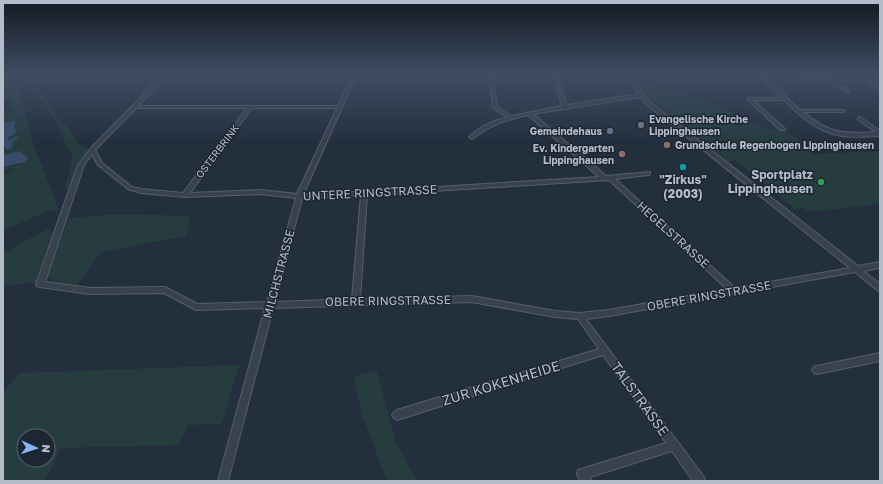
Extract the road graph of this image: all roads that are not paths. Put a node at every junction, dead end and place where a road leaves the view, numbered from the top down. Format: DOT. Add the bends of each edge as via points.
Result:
graph roads {
  1 [pos="144,97"];
  2 [pos="345,97"];
  3 [pos="494,97"];
  4 [pos="561,97"];
  5 [pos="633,97"];
  6 [pos="643,97"];
  7 [pos="782,97"];
  8 [pos="784,99"];
  9 [pos="135,107"];
  10 [pos="340,107"];
  11 [pos="250,108"];
  12 [pos="565,108"];
  13 [pos="798,111"];
  14 [pos="843,111"];
  15 [pos="530,114"];
  16 [pos="511,118"];
  17 [pos="860,119"];
  18 [pos="782,129"];
  19 [pos="880,134"];
  20 [pos="472,137"];
  21 [pos="93,151"];
  22 [pos="648,173"];
  23 [pos="607,178"];
  24 [pos="364,194"];
  25 [pos="185,195"];
  26 [pos="299,197"];
  27 [pos="880,265"];
  28 [pos="857,269"];
  29 [pos="880,288"];
  30 [pos="735,292"];
  31 [pos="356,301"];
  32 [pos="270,304"];
  33 [pos="580,316"];
  34 [pos="604,351"];
  35 [pos="880,357"];
  36 [pos="817,370"];
  37 [pos="397,415"];
  38 [pos="674,445"];
  39 [pos="224,481"];
  40 [pos="586,481"];
  41 [pos="700,481"];
  1 -- 9 [label="street"];
  2 -- 10 [label="street, MILCHSTRASSE"];
  3 -- 16 [label="street" via="495,108"];
  4 -- 12 [label="street"];
  5 -- 12 [label="street"];
  6 -- 28 [label="street" via="654,108"];
  7 -- 8 [label="street"];
  8 -- 13 [label="street"];
  8 -- 18 [label="street" via="749,99"];
  9 -- 11 [label="street"];
  9 -- 21 [label="street"];
  10 -- 11 [label="street"];
  10 -- 26 [label="street, MILCHSTRASSE"];
  11 -- 25 [label="street, OSTERBRINK"];
  12 -- 15 [label="street"];
  13 -- 14 [label="street"];
  13 -- 19 [label="street" via="828,130 841,134"];
  15 -- 16 [label="street"];
  15 -- 23 [label="street, HEGELSTRASSE"];
  16 -- 20 [label="street" via="478,131"];
  17 -- 19 [label="street"];
  21 -- 25 [label="street, UNTERE RINGSTRASSE" via="100,164 130,188"];
  21 -- 32 [label="street, OBERE RINGSTRASSE" via="81,165 40,284 90,291 165,290 196,307"];
  22 -- 23 [label="street, UNTERE RINGSTRASSE"];
  23 -- 24 [label="street, UNTERE RINGSTRASSE"];
  23 -- 30 [label="street, HEGELSTRASSE"];
  24 -- 26 [label="street, UNTERE RINGSTRASSE"];
  24 -- 31 [label="street"];
  25 -- 26 [label="street, UNTERE RINGSTRASSE" via="260,192"];
  26 -- 32 [label="street, MILCHSTRASSE"];
  27 -- 28 [label="street, OBERE RINGSTRASSE"];
  28 -- 29 [label="street"];
  28 -- 30 [label="street, OBERE RINGSTRASSE"];
  30 -- 33 [label="street, OBERE RINGSTRASSE"];
  31 -- 32 [label="street, OBERE RINGSTRASSE"];
  31 -- 33 [label="street, OBERE RINGSTRASSE" via="472,299"];
  32 -- 39 [label="street, MILCHSTRASSE"];
  33 -- 34 [label="street, TALSTRASSE"];
  34 -- 37 [label="street, ZUR KOKENHEIDE"];
  34 -- 38 [label="street, TALSTRASSE"];
  35 -- 36 [label="street"];
  38 -- 40 [label="street" via="582,474"];
  38 -- 41 [label="street, TALSTRASSE"];
}
